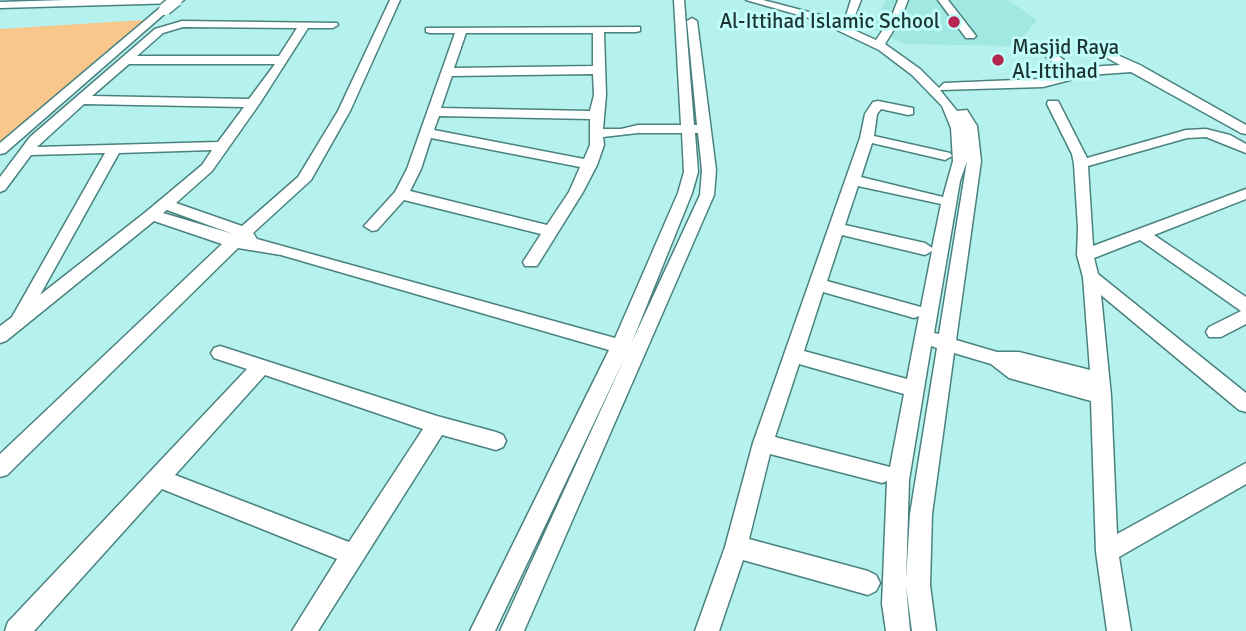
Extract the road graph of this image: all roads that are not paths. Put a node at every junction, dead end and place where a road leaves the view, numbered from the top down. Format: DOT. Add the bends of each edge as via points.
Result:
graph roads {
  1 [pos="115,0"];
  2 [pos="177,0"];
  3 [pos="395,0"];
  4 [pos="679,0"];
  5 [pos="689,0"];
  6 [pos="751,0"];
  7 [pos="771,0"];
  8 [pos="856,0"];
  9 [pos="903,0"];
  10 [pos="935,0"];
  11 [pos="944,0"];
  12 [pos="0,5"];
  13 [pos="847,23"];
  14 [pos="333,25"];
  15 [pos="303,27"];
  16 [pos="636,29"];
  17 [pos="430,30"];
  18 [pos="598,30"];
  19 [pos="461,31"];
  20 [pos="970,36"];
  21 [pos="880,43"];
  22 [pos="1041,47"];
  23 [pos="1106,53"];
  24 [pos="127,60"];
  25 [pos="284,60"];
  26 [pos="1136,68"];
  27 [pos="599,70"];
  28 [pos="448,72"];
  29 [pos="942,85"];
  30 [pos="83,100"];
  31 [pos="254,103"];
  32 [pos="1053,104"];
  33 [pos="908,111"];
  34 [pos="434,112"];
  35 [pos="596,115"];
  36 [pos="1246,130"];
  37 [pos="429,133"];
  38 [pos="597,133"];
  39 [pos="696,133"];
  40 [pos="867,138"];
  41 [pos="223,146"];
  42 [pos="115,147"];
  43 [pos="1246,149"];
  44 [pos="0,150"];
  45 [pos="27,150"];
  46 [pos="945,156"];
  47 [pos="1081,164"];
  48 [pos="590,165"];
  49 [pos="854,180"];
  50 [pos="0,187"];
  51 [pos="401,194"];
  52 [pos="1246,194"];
  53 [pos="937,200"];
  54 [pos="165,204"];
  55 [pos="152,215"];
  56 [pos="372,226"];
  57 [pos="836,228"];
  58 [pos="550,231"];
  59 [pos="1143,235"];
  60 [pos="243,239"];
  61 [pos="925,249"];
  62 [pos="1085,255"];
  63 [pos="531,262"];
  64 [pos="1091,277"];
  65 [pos="819,285"];
  66 [pos="1246,306"];
  67 [pos="914,311"];
  68 [pos="1246,316"];
  69 [pos="16,323"];
  70 [pos="1214,332"];
  71 [pos="0,336"];
  72 [pos="924,338"];
  73 [pos="946,344"];
  74 [pos="630,348"];
  75 [pos="220,353"];
  76 [pos="793,355"];
  77 [pos="262,366"];
  78 [pos="915,389"];
  79 [pos="1100,389"];
  80 [pos="1246,404"];
  81 [pos="437,425"];
  82 [pos="496,441"];
  83 [pos="763,443"];
  84 [pos="0,468"];
  85 [pos="882,472"];
  86 [pos="1246,473"];
  87 [pos="159,478"];
  88 [pos="736,547"];
  89 [pos="1107,552"];
  90 [pos="354,555"];
  91 [pos="869,583"];
  92 [pos="24,629"];
  93 [pos="304,631"];
  94 [pos="482,631"];
  95 [pos="512,631"];
  96 [pos="707,631"];
  97 [pos="898,631"];
  98 [pos="924,631"];
  99 [pos="1119,631"];
  1 -- 2 [label="street"];
  1 -- 12 [label="street"];
  2 -- 44 [label="street, bridge"];
  3 -- 60 [label="street" via="310,172"];
  4 -- 39 [label="street"];
  5 -- 39 [label="street"];
  6 -- 21 [label="street" via="820,18"];
  7 -- 13 [label="street"];
  8 -- 13 [label="street"];
  9 -- 21 [label="street"];
  10 -- 11 [label="street"];
  11 -- 20 [label="street"];
  13 -- 21 [label="street"];
  14 -- 15 [label="street"];
  15 -- 24 [label="street" via="175,25 159,31"];
  15 -- 25 [label="street"];
  16 -- 18 [label="street"];
  17 -- 19 [label="street"];
  18 -- 19 [label="street"];
  18 -- 27 [label="street"];
  19 -- 28 [label="street"];
  21 -- 29 [label="street" via="912,60"];
  21 -- 72 [label="street" via="948,105 958,128 960,161"];
  22 -- 29 [label="street" via="1060,63 1055,75"];
  23 -- 26 [label="street"];
  24 -- 25 [label="street"];
  24 -- 30 [label="street"];
  25 -- 31 [label="street"];
  26 -- 29 [label="street" via="1089,71 1043,83"];
  26 -- 36 [label="street"];
  27 -- 28 [label="street"];
  27 -- 35 [label="street"];
  28 -- 34 [label="street"];
  29 -- 73 [label="street" via="970,127 974,161"];
  30 -- 31 [label="street"];
  30 -- 45 [label="street"];
  31 -- 41 [label="street"];
  32 -- 47 [label="street"];
  33 -- 40 [label="street" via="875,107"];
  34 -- 35 [label="street"];
  34 -- 37 [label="street"];
  35 -- 38 [label="street"];
  37 -- 48 [label="street"];
  37 -- 51 [label="street"];
  38 -- 39 [label="street" via="621,133 637,139"];
  38 -- 48 [label="street"];
  39 -- 74 [label="street" via="685,193"];
  40 -- 46 [label="street"];
  40 -- 49 [label="street"];
  41 -- 42 [label="street"];
  41 -- 54 [label="street"];
  42 -- 45 [label="street"];
  42 -- 69 [label="street"];
  43 -- 47 [label="street" via="1206,133 1186,134"];
  45 -- 50 [label="street"];
  47 -- 62 [label="street"];
  48 -- 58 [label="street"];
  49 -- 53 [label="street"];
  49 -- 57 [label="street"];
  51 -- 56 [label="street"];
  51 -- 58 [label="street"];
  52 -- 59 [label="street"];
  54 -- 55 [label="street"];
  54 -- 60 [label="street"];
  55 -- 60 [label="street"];
  55 -- 69 [label="street"];
  57 -- 61 [label="street"];
  57 -- 65 [label="street"];
  58 -- 63 [label="street"];
  59 -- 62 [label="street"];
  59 -- 66 [label="street"];
  60 -- 74 [label="street"];
  60 -- 84 [label="street"];
  62 -- 64 [label="street"];
  64 -- 79 [label="street"];
  64 -- 80 [label="street"];
  65 -- 67 [label="street"];
  65 -- 76 [label="street"];
  68 -- 70 [label="street"];
  69 -- 71 [label="street"];
  72 -- 73 [label="street"];
  72 -- 78 [label="street"];
  73 -- 79 [label="street" via="997,359 1016,373"];
  73 -- 98 [label="street" via="919,546"];
  74 -- 94 [label="street"];
  74 -- 95 [label="street"];
  75 -- 77 [label="street"];
  76 -- 78 [label="street"];
  76 -- 83 [label="street"];
  77 -- 81 [label="street"];
  77 -- 87 [label="street"];
  78 -- 97 [label="street" via="898,480 894,604"];
  79 -- 89 [label="street"];
  81 -- 82 [label="street"];
  81 -- 90 [label="street"];
  83 -- 85 [label="street"];
  83 -- 88 [label="street"];
  86 -- 89 [label="street"];
  87 -- 90 [label="street"];
  87 -- 92 [label="street"];
  88 -- 91 [label="street"];
  88 -- 96 [label="street"];
  89 -- 99 [label="street"];
  90 -- 93 [label="street"];
}
